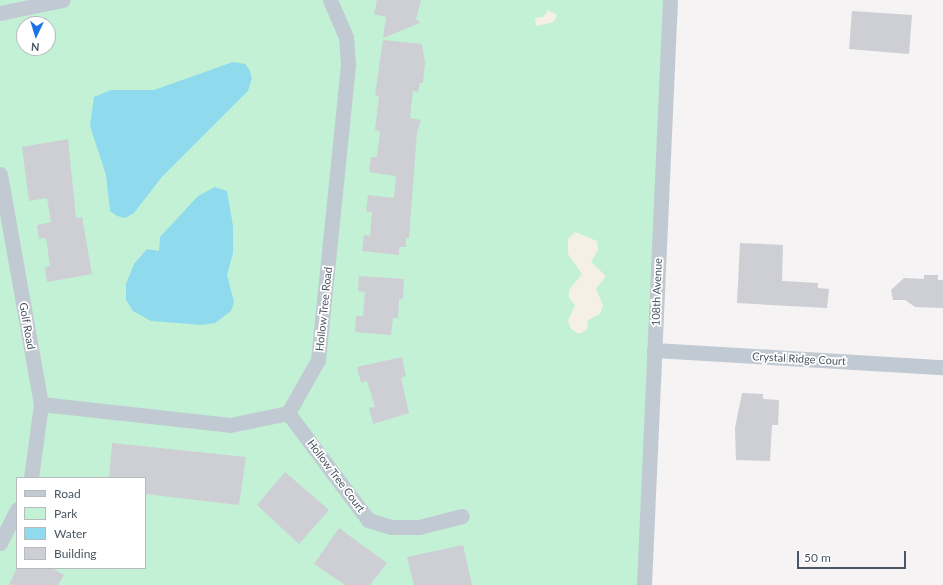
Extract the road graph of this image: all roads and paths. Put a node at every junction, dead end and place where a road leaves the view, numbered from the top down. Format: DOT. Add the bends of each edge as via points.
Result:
graph roads {
  1 [pos="63,0"];
  2 [pos="330,0"];
  3 [pos="670,0"];
  4 [pos="0,13"];
  5 [pos="0,174"];
  6 [pos="654,350"];
  7 [pos="943,367"];
  8 [pos="41,404"];
  9 [pos="288,413"];
  10 [pos="31,477"];
  11 [pos="16,511"];
  12 [pos="462,516"];
  13 [pos="0,544"];
  14 [pos="644,585"];
  1 -- 4 [label="street"];
  2 -- 9 [label="street, Hollow Tree Road" via="346,37 348,65 319,352 306,387"];
  3 -- 6 [label="street, 108th Avenue"];
  5 -- 8 [label="street, Golf Road"];
  6 -- 7 [label="street, Crystal Ridge Court"];
  6 -- 14 [label="street, 108th Avenue"];
  8 -- 9 [label="street" via="230,425"];
  8 -- 10 [label="street, Golf Road"];
  9 -- 12 [label="street, Hollow Tree Court" via="368,520 391,527 419,527"];
  11 -- 13 [label="street"];
}
